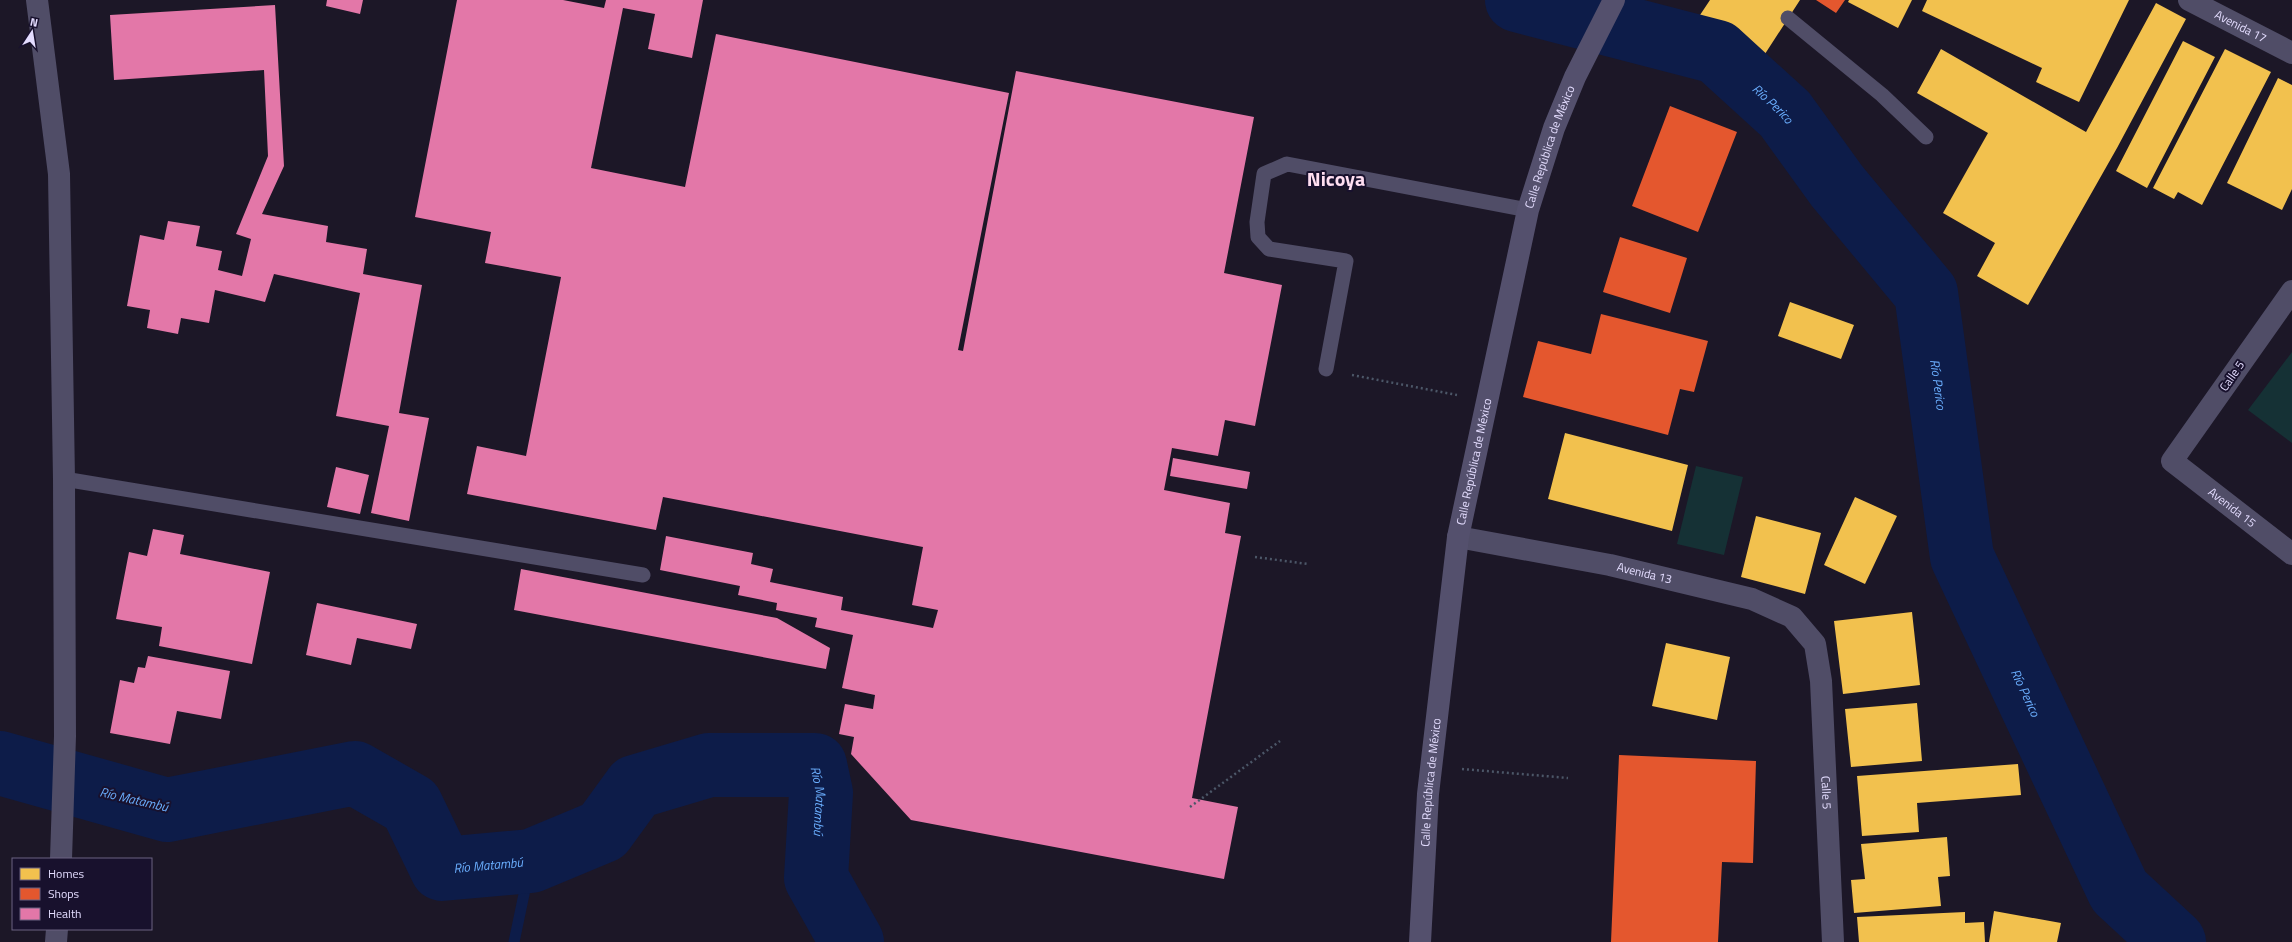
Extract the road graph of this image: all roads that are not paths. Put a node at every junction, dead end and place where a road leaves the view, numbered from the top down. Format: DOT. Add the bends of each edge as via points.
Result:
graph roads {
  1 [pos="37,0"];
  2 [pos="1614,0"];
  3 [pos="2189,0"];
  4 [pos="1788,18"];
  5 [pos="2292,54"];
  6 [pos="1926,137"];
  7 [pos="1528,210"];
  8 [pos="2292,291"];
  9 [pos="1326,370"];
  10 [pos="2172,461"];
  11 [pos="64,479"];
  12 [pos="1458,537"];
  13 [pos="2292,554"];
  14 [pos="643,575"];
  15 [pos="1815,644"];
  16 [pos="61,858"];
  17 [pos="57,930"];
  18 [pos="56,942"];
  19 [pos="1420,942"];
  20 [pos="1833,942"];
  1 -- 11 [label="street" via="59,174"];
  2 -- 7 [label="main road, Calle República de México" via="1575,77 1554,128"];
  3 -- 5 [label="street, Avenida 17"];
  4 -- 6 [label="lane" via="1882,95"];
  7 -- 9 [label="lane" via="1287,164 1264,174 1258,237 1269,248 1346,261"];
  7 -- 12 [label="main road, Calle República de México"];
  8 -- 10 [label="street, Calle 5"];
  10 -- 13 [label="street, Avenida 15"];
  11 -- 14 [label="lane"];
  11 -- 16 [label="street" via="65,736"];
  12 -- 15 [label="street, Avenida 13" via="1610,565 1752,599 1792,617"];
  12 -- 19 [label="main road, Calle República de México" via="1431,766"];
  15 -- 20 [label="street, Calle 5" via="1820,681"];
  17 -- 18 [label="street"];
}
